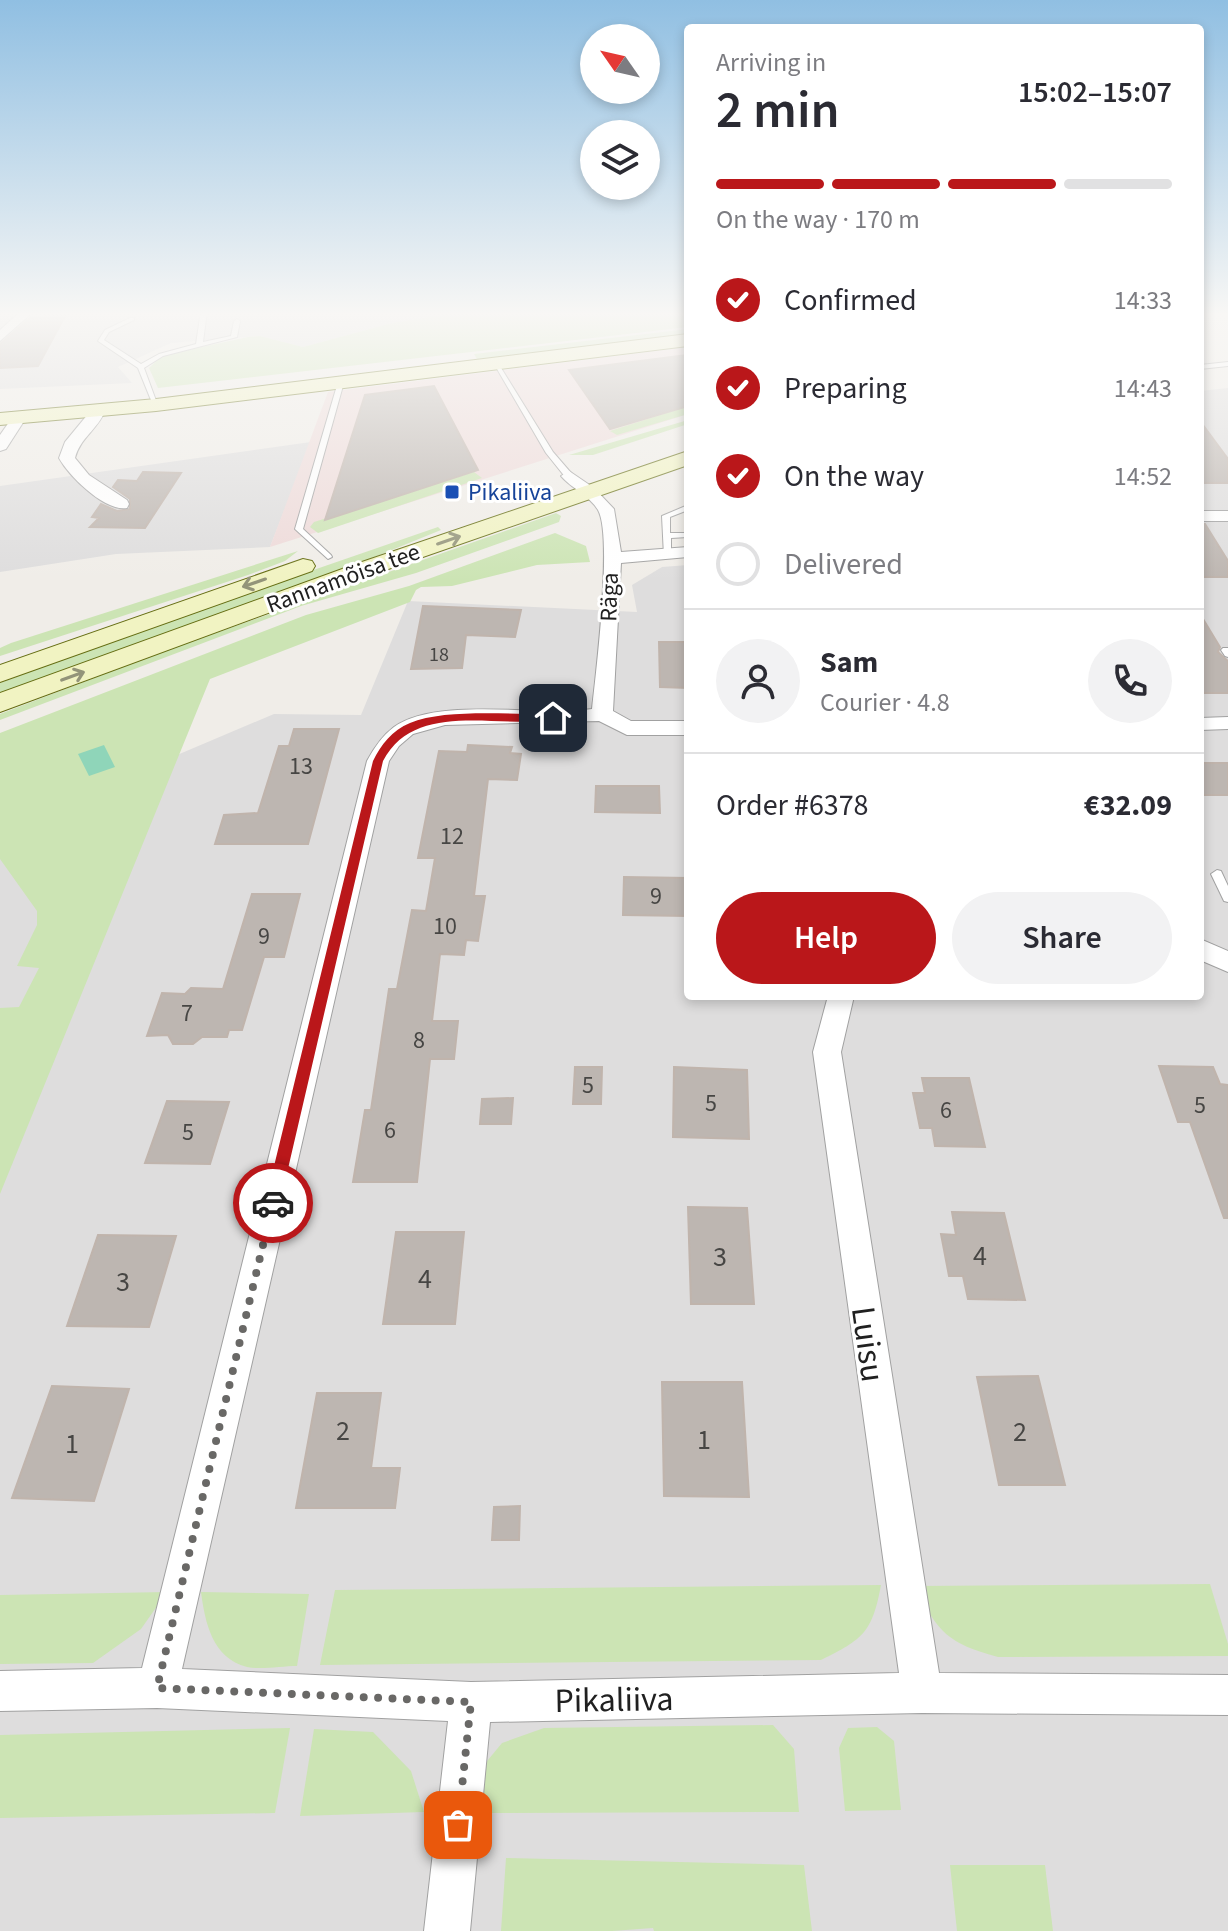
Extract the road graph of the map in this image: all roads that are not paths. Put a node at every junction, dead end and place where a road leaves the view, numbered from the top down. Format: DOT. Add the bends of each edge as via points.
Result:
graph roads {
  1 [pos="154,401"];
  2 [pos="187,401"];
  3 [pos="336,401"];
  4 [pos="518,401"];
  5 [pos="156,405"];
  6 [pos="98,411"];
  7 [pos="10,418"];
  8 [pos="684,439"];
  9 [pos="0,446"];
  10 [pos="684,459"];
  11 [pos="578,484"];
  12 [pos="121,504"];
  13 [pos="684,509"];
  14 [pos="1204,516"];
  15 [pos="1228,516"];
  16 [pos="684,537"];
  17 [pos="667,545"];
  18 [pos="684,551"];
  19 [pos="328,557"];
  20 [pos="611,558"];
  21 [pos="0,674"];
  22 [pos="0,703"];
  23 [pos="602,714"];
  24 [pos="1228,723"];
  25 [pos="1204,724"];
  26 [pos="684,728"];
  27 [pos="1217,874"];
  28 [pos="1228,898"];
  29 [pos="1204,951"];
  30 [pos="1228,962"];
  31 [pos="840,1000"];
  32 [pos="157,1688"];
  33 [pos="0,1691"];
  34 [pos="922,1693"];
  35 [pos="1228,1695"];
  36 [pos="471,1702"];
  37 [pos="447,1931"];
  1 -- 5 [label="lane"];
  2 -- 5 [label="main road"];
  3 -- 19 [label="lane" via="299,529"];
  4 -- 11 [label="lane" via="550,453"];
  5 -- 6 [label="main road"];
  6 -- 7 [label="main road"];
  6 -- 12 [label="street" via="73,440 67,458 82,478"];
  7 -- 9 [label="street"];
  8 -- 11 [label="main road, Rannamõisa tee"];
  10 -- 11 [label="main road, Rannamõisa tee"];
  11 -- 19 [label="main road, Rannamõisa tee"];
  11 -- 20 [label="street" via="611,520"];
  22 -- 11 [label="main road, Rannamõisa tee, one-way" via="365,569"];
  13 -- 17 [label="lane" via="666,516"];
  14 -- 15 [label="street"];
  16 -- 17 [label="lane"];
  17 -- 18 [label="street, Räga"];
  17 -- 20 [label="street, Räga"];
  19 -- 21 [label="main road, Rannamõisa tee, one-way"];
  20 -- 23 [label="street, Räga"];
  23 -- 26 [label="street" via="627,728"];
  23 -- 32 [label="street" via="439,719 413,725 387,743 378,761"];
  24 -- 25 [label="street"];
  27 -- 28 [label="lane"];
  29 -- 30 [label="street"];
  31 -- 34 [label="street, Luisu" via="827,1052"];
  32 -- 33 [label="street, Pikaliiva"];
  32 -- 36 [label="street, Pikaliiva"];
  34 -- 35 [label="street, Pikaliiva"];
  34 -- 36 [label="street, Pikaliiva"];
  36 -- 37 [label="street"];
}
